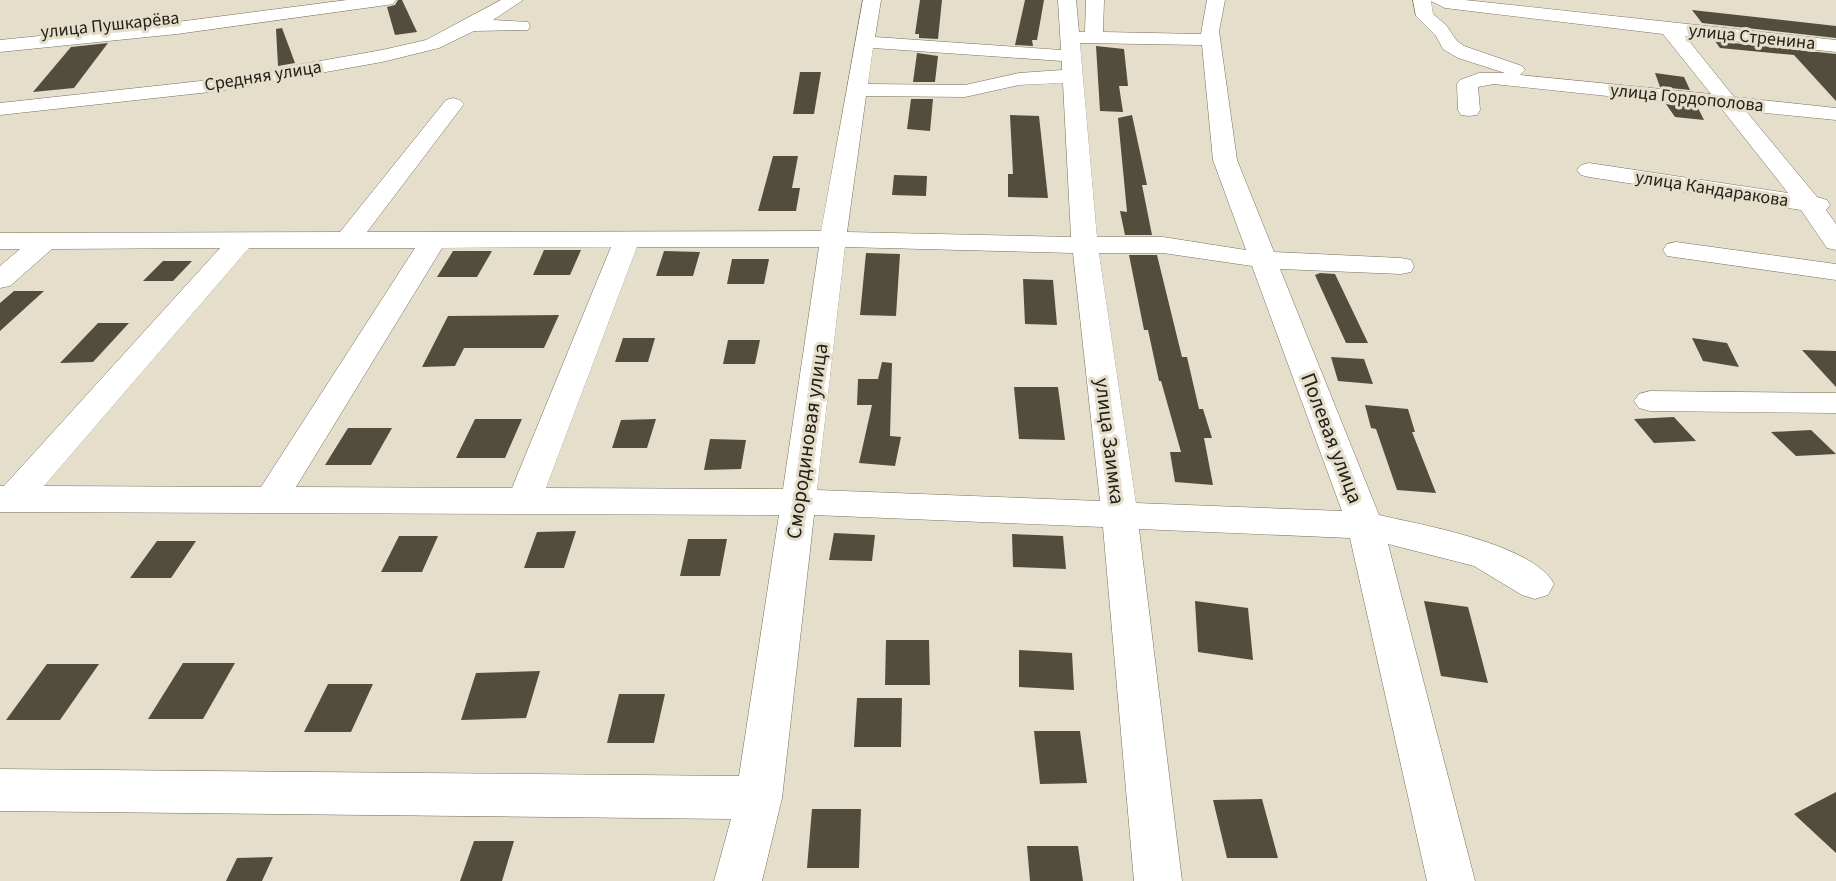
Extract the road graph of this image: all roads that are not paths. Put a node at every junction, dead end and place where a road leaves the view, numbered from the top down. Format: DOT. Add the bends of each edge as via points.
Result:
graph roads {
  1 [pos="327,0"];
  2 [pos="387,0"];
  3 [pos="514,0"];
  4 [pos="872,0"];
  5 [pos="1067,0"];
  6 [pos="1095,0"];
  7 [pos="1216,0"];
  8 [pos="1422,0"];
  9 [pos="1439,0"];
  10 [pos="169,24"];
  11 [pos="471,25"];
  12 [pos="521,26"];
  13 [pos="1669,29"];
  14 [pos="0,37"];
  15 [pos="1212,40"];
  16 [pos="865,42"];
  17 [pos="0,46"];
  18 [pos="1836,46"];
  19 [pos="1076,51"];
  20 [pos="1539,81"];
  21 [pos="857,90"];
  22 [pos="1726,103"];
  23 [pos="453,104"];
  24 [pos="0,109"];
  25 [pos="1469,110"];
  26 [pos="1836,114"];
  27 [pos="1589,170"];
  28 [pos="1809,204"];
  29 [pos="1836,207"];
  30 [pos="833,238"];
  31 [pos="434,239"];
  32 [pos="627,239"];
  33 [pos="46,240"];
  34 [pos="242,240"];
  35 [pos="348,240"];
  36 [pos="0,241"];
  37 [pos="1836,242"];
  38 [pos="1085,245"];
  39 [pos="1676,250"];
  40 [pos="1263,260"];
  41 [pos="1401,266"];
  42 [pos="1836,272"];
  43 [pos="0,280"];
  44 [pos="1650,401"];
  45 [pos="1836,403"];
  46 [pos="6,499"];
  47 [pos="272,500"];
  48 [pos="524,501"];
  49 [pos="798,502"];
  50 [pos="1120,517"];
  51 [pos="1365,525"];
  52 [pos="1535,584"];
  53 [pos="0,790"];
  54 [pos="759,798"];
  55 [pos="738,881"];
  56 [pos="1158,881"];
  57 [pos="1451,881"];
  1 -- 10 [label="street, улица Пушкарёва"];
  2 -- 10 [label="street"];
  3 -- 11 [label="street, Средняя улица"];
  4 -- 16 [label="street, Смородиновая улица"];
  5 -- 19 [label="street, улица Заимка"];
  6 -- 19 [label="street"];
  7 -- 15 [label="street, Полевая улица"];
  8 -- 20 [label="street" via="1421,9 1427,20 1451,46"];
  9 -- 13 [label="street, улица Стренина"];
  10 -- 14 [label="street, улица Пушкарёва"];
  10 -- 17 [label="street"];
  11 -- 12 [label="street"];
  11 -- 24 [label="street, Средняя улица" via="432,44 382,56 219,85"];
  13 -- 18 [label="street, улица Стренина"];
  13 -- 22 [label="street"];
  15 -- 19 [label="street"];
  15 -- 40 [label="street, Полевая улица" via="1225,160"];
  16 -- 19 [label="street"];
  16 -- 21 [label="street, Смородиновая улица"];
  19 -- 21 [label="street" via="1019,80 965,92"];
  19 -- 38 [label="street, улица Заимка"];
  20 -- 22 [label="street, улица Гордополова"];
  20 -- 25 [label="street" via="1473,80 1467,84"];
  21 -- 30 [label="street, Смородиновая улица"];
  22 -- 26 [label="street, улица Гордополова"];
  22 -- 28 [label="street"];
  23 -- 35 [label="street"];
  27 -- 28 [label="street, улица Кандаракова"];
  28 -- 29 [label="street, улица Кандаракова"];
  28 -- 37 [label="street"];
  30 -- 32 [label="street"];
  30 -- 38 [label="street"];
  30 -- 49 [label="street, Смородиновая улица"];
  31 -- 32 [label="street"];
  31 -- 35 [label="street"];
  31 -- 47 [label="street"];
  32 -- 48 [label="street"];
  33 -- 34 [label="street"];
  33 -- 36 [label="street"];
  33 -- 43 [label="street"];
  34 -- 35 [label="street"];
  34 -- 46 [label="street"];
  38 -- 40 [label="street" via="1163,245"];
  38 -- 50 [label="street, улица Заимка"];
  39 -- 42 [label="street"];
  40 -- 41 [label="street"];
  40 -- 51 [label="street, Полевая улица"];
  44 -- 45 [label="street"];
  46 -- 47 [label="street"];
  47 -- 48 [label="street"];
  48 -- 49 [label="street"];
  49 -- 50 [label="street"];
  49 -- 54 [label="street, Смородиновая улица"];
  50 -- 51 [label="street"];
  50 -- 56 [label="street, улица Заимка"];
  51 -- 52 [label="street" via="1485,555"];
  51 -- 57 [label="street, Полевая улица"];
  53 -- 54 [label="street"];
  54 -- 55 [label="street, Смородиновая улица"];
}
